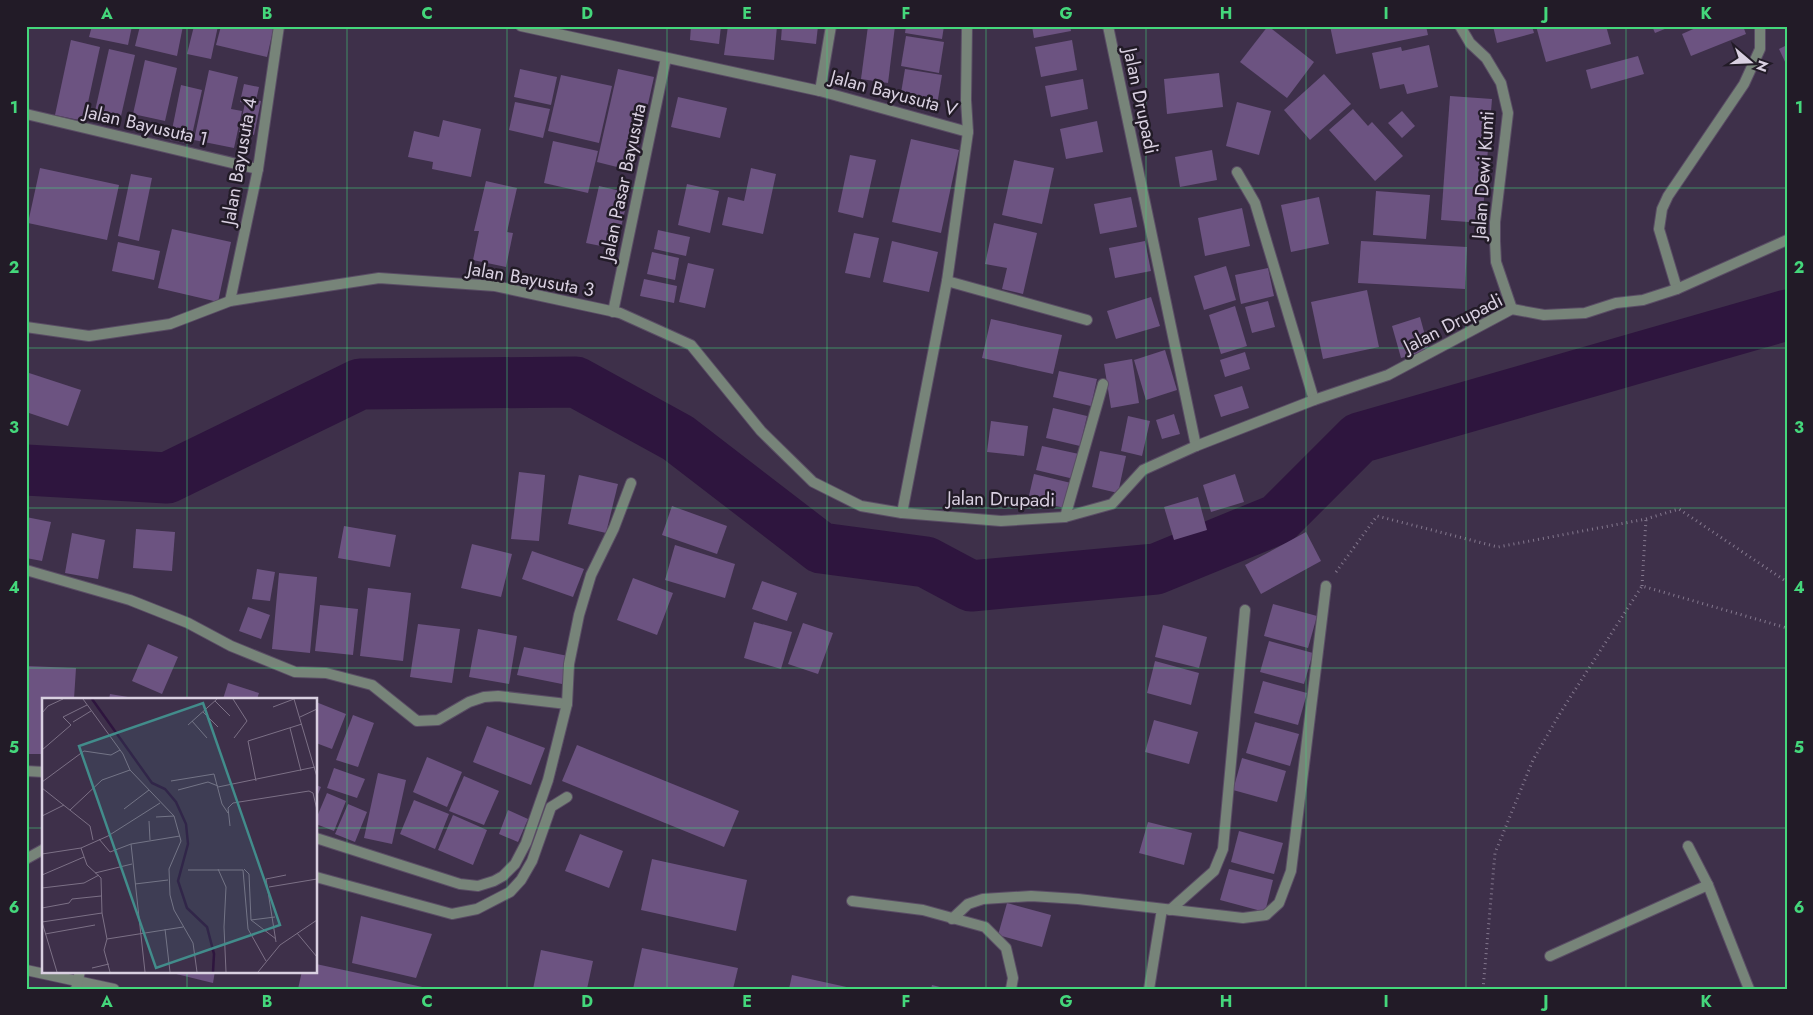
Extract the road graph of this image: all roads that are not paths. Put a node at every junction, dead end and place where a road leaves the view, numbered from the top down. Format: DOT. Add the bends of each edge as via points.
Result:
graph roads {
  1 [pos="279,26"];
  2 [pos="521,26"];
  3 [pos="831,26"];
  4 [pos="967,26"];
  5 [pos="1108,26"];
  6 [pos="1460,26"];
  7 [pos="1760,26"];
  8 [pos="666,58"];
  9 [pos="820,91"];
  10 [pos="26,114"];
  11 [pos="968,132"];
  12 [pos="258,169"];
  13 [pos="1237,172"];
  14 [pos="1787,240"];
  15 [pos="947,281"];
  16 [pos="1677,289"];
  17 [pos="230,301"];
  18 [pos="1512,309"];
  19 [pos="614,312"];
  20 [pos="1087,320"];
  21 [pos="26,327"];
  22 [pos="1102,384"];
  23 [pos="1314,400"];
  24 [pos="1196,446"];
  25 [pos="630,483"];
  26 [pos="902,513"];
  27 [pos="1065,518"];
  28 [pos="26,570"];
  29 [pos="1326,586"];
  30 [pos="1245,610"];
  31 [pos="568,704"];
  32 [pos="26,771"];
  33 [pos="42,772"];
  34 [pos="567,797"];
  35 [pos="318,839"];
  36 [pos="1688,846"];
  37 [pos="42,850"];
  38 [pos="26,859"];
  39 [pos="318,878"];
  40 [pos="1708,885"];
  41 [pos="852,901"];
  42 [pos="1166,910"];
  43 [pos="952,919"];
  44 [pos="1550,956"];
  45 [pos="26,970"];
  46 [pos="78,980"];
  47 [pos="114,989"];
  48 [pos="1011,989"];
  49 [pos="1149,989"];
  50 [pos="1749,989"];
  1 -- 12 [label="street, Jalan Bayusuta 4"];
  2 -- 8 [label="street, Jalan Bayusuta V"];
  3 -- 9 [label="street"];
  4 -- 11 [label="street"];
  5 -- 24 [label="street, Jalan Drupadi"];
  6 -- 18 [label="street, Jalan Dewi Kunti" via="1502,83 1508,113 1495,241 1496,262"];
  7 -- 16 [label="street" via="1760,48 1744,84 1662,209 1659,229"];
  8 -- 9 [label="street, Jalan Bayusuta V"];
  8 -- 19 [label="street, Jalan Pasar Bayusuta"];
  9 -- 11 [label="street, Jalan Bayusuta V"];
  10 -- 12 [label="street, Jalan Bayusuta 1"];
  11 -- 15 [label="street, Jalan Bayusuta V"];
  12 -- 17 [label="street, Jalan Bayusuta 4"];
  13 -- 23 [label="street" via="1255,203"];
  14 -- 16 [label="street, Jalan Drupadi"];
  15 -- 20 [label="street"];
  15 -- 26 [label="street, Jalan Bayusuta V"];
  16 -- 18 [label="street, Jalan Drupadi" via="1585,313 1544,315"];
  17 -- 19 [label="street, Jalan Bayusuta 3" via="379,278 494,286"];
  17 -- 21 [label="street, Jalan Bayusuta 3" via="170,324 89,336"];
  18 -- 23 [label="street, Jalan Drupadi" via="1388,375"];
  19 -- 26 [label="street, Jalan Bayusuta 3" via="691,346 761,431 813,482 861,506"];
  22 -- 27 [label="street"];
  23 -- 24 [label="street, Jalan Drupadi"];
  24 -- 27 [label="street, Jalan Drupadi" via="1142,470 1112,504"];
  25 -- 31 [label="street" via="614,528 591,576 579,615 569,664"];
  26 -- 27 [label="street, Jalan Drupadi" via="1000,521"];
  28 -- 31 [label="street" via="130,600 295,672 326,673 372,685 416,721 438,720 484,697"];
  29 -- 42 [label="street" via="1291,871 1279,903 1266,915 1243,918"];
  30 -- 42 [label="street" via="1223,849 1214,871"];
  31 -- 35 [label="street" via="548,780 526,843 515,864 494,881 478,886 460,884"];
  32 -- 33 [label="street"];
  34 -- 39 [label="street" via="551,807 532,861 521,880 510,892 478,909 452,914"];
  36 -- 40 [label="street"];
  37 -- 38 [label="street"];
  40 -- 44 [label="street"];
  40 -- 50 [label="street"];
  41 -- 43 [label="street" via="923,910"];
  42 -- 43 [label="street" via="1031,896 983,899 968,904"];
  42 -- 49 [label="street"];
  43 -- 48 [label="street" via="985,928 1006,948"];
  45 -- 46 [label="street"];
  46 -- 47 [label="street"];
}
